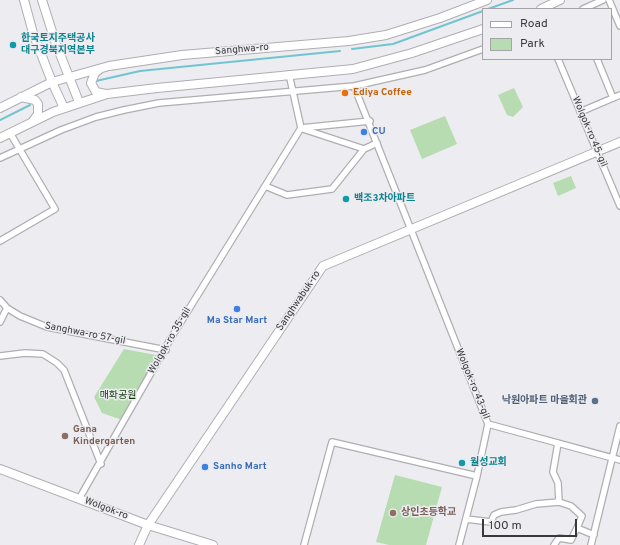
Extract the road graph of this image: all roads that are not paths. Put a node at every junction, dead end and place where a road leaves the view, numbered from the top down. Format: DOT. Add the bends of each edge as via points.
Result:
graph roads {
  1 [pos="24,0"];
  2 [pos="42,0"];
  3 [pos="487,0"];
  4 [pos="560,0"];
  5 [pos="603,0"];
  6 [pos="609,0"];
  7 [pos="543,8"];
  8 [pos="585,8"];
  9 [pos="620,26"];
  10 [pos="482,29"];
  11 [pos="482,49"];
  12 [pos="558,60"];
  13 [pos="597,60"];
  14 [pos="104,67"];
  15 [pos="289,74"];
  16 [pos="70,76"];
  17 [pos="52,82"];
  18 [pos="354,86"];
  19 [pos="291,91"];
  20 [pos="107,94"];
  21 [pos="620,95"];
  22 [pos="19,97"];
  23 [pos="613,98"];
  24 [pos="79,102"];
  25 [pos="0,108"];
  26 [pos="64,108"];
  27 [pos="580,112"];
  28 [pos="370,121"];
  29 [pos="32,122"];
  30 [pos="301,128"];
  31 [pos="10,132"];
  32 [pos="0,138"];
  33 [pos="620,142"];
  34 [pos="378,143"];
  35 [pos="18,148"];
  36 [pos="364,149"];
  37 [pos="597,152"];
  38 [pos="0,158"];
  39 [pos="265,186"];
  40 [pos="620,206"];
  41 [pos="411,229"];
  42 [pos="0,241"];
  43 [pos="0,300"];
  44 [pos="7,308"];
  45 [pos="0,322"];
  46 [pos="166,350"];
  47 [pos="0,356"];
  48 [pos="488,424"];
  49 [pos="620,426"];
  50 [pos="558,443"];
  51 [pos="612,458"];
  52 [pos="620,460"];
  53 [pos="101,464"];
  54 [pos="0,469"];
  55 [pos="477,476"];
  56 [pos="79,499"];
  57 [pos="560,502"];
  58 [pos="466,519"];
  59 [pos="148,525"];
  60 [pos="577,528"];
  61 [pos="594,535"];
  62 [pos="139,545"];
  63 [pos="213,545"];
  64 [pos="304,545"];
  65 [pos="459,545"];
  66 [pos="554,545"];
  67 [pos="591,545"];
  1 -- 17 [label="main road" via="33,33"];
  2 -- 16 [label="main road" via="56,44"];
  3 -- 14 [label="main road, Sanghwa-ro" via="393,33 349,41 182,55"];
  4 -- 7 [label="main road"];
  5 -- 8 [label="street"];
  6 -- 9 [label="street"];
  10 -- 15 [label="main road" via="412,53 352,69"];
  11 -- 18 [label="street" via="425,70"];
  12 -- 27 [label="street, Wolgok-ro 45-gil"];
  13 -- 23 [label="street"];
  14 -- 16 [label="main road, Sanghwa-ro"];
  14 -- 20 [label="main road" via="95,73 91,84 96,92"];
  15 -- 19 [label="street"];
  15 -- 20 [label="main road"];
  16 -- 17 [label="main road, Sanghwa-ro"];
  16 -- 24 [label="main road"];
  17 -- 22 [label="main road, Sanghwa-ro"];
  17 -- 26 [label="main road"];
  18 -- 19 [label="street"];
  18 -- 28 [label="street, Wolgok-ro 43-gil"];
  19 -- 30 [label="street"];
  19 -- 35 [label="street" via="159,103 124,110 82,122"];
  20 -- 24 [label="main road"];
  21 -- 23 [label="street"];
  22 -- 25 [label="main road, Sanghwa-ro"];
  22 -- 29 [label="main road" via="37,101 38,114"];
  23 -- 27 [label="street"];
  24 -- 26 [label="main road"];
  26 -- 29 [label="main road"];
  27 -- 37 [label="street, Wolgok-ro 45-gil"];
  28 -- 30 [label="street"];
  28 -- 34 [label="street, Wolgok-ro 43-gil"];
  29 -- 31 [label="main road"];
  30 -- 36 [label="street"];
  30 -- 39 [label="street, Wolgok-ro 35-gil"];
  31 -- 32 [label="main road"];
  31 -- 35 [label="street"];
  33 -- 37 [label="main road, Sanghwabuk-ro"];
  34 -- 36 [label="street"];
  34 -- 41 [label="street, Wolgok-ro 43-gil"];
  35 -- 38 [label="street"];
  35 -- 42 [label="street" via="55,209"];
  36 -- 39 [label="street" via="332,189 287,196"];
  37 -- 40 [label="street, Wolgok-ro 45-gil"];
  37 -- 41 [label="main road, Sanghwabuk-ro"];
  39 -- 46 [label="street, Wolgok-ro 35-gil"];
  41 -- 48 [label="street, Wolgok-ro 43-gil"];
  41 -- 59 [label="main road, Sanghwabuk-ro" via="323,266"];
  43 -- 44 [label="street, Sanghwa-ro 57-gil"];
  44 -- 45 [label="street"];
  44 -- 46 [label="street, Sanghwa-ro 57-gil" via="47,327"];
  46 -- 53 [label="street, Wolgok-ro 35-gil"];
  47 -- 53 [label="street" via="43,354 64,370"];
  48 -- 50 [label="street"];
  48 -- 55 [label="street, Wolgok-ro 43-gil"];
  49 -- 51 [label="street"];
  50 -- 51 [label="street"];
  50 -- 57 [label="street" via="553,472 558,483"];
  51 -- 52 [label="street"];
  51 -- 61 [label="street"];
  53 -- 56 [label="street, Wolgok-ro 35-gil"];
  54 -- 56 [label="main road, Wolgok-ro"];
  55 -- 58 [label="street, Wolgok-ro 43-gil"];
  55 -- 64 [label="street" via="332,442"];
  56 -- 59 [label="main road, Wolgok-ro"];
  57 -- 58 [label="street" via="536,504 501,512 494,515 491,522"];
  57 -- 60 [label="street" via="571,506 582,516"];
  58 -- 65 [label="street, Wolgok-ro 43-gil"];
  59 -- 62 [label="main road, Sanghwabuk-ro"];
  59 -- 63 [label="main road, Wolgok-ro"];
  60 -- 61 [label="street"];
  60 -- 66 [label="street" via="571,540 559,538"];
  61 -- 67 [label="street"];
}
